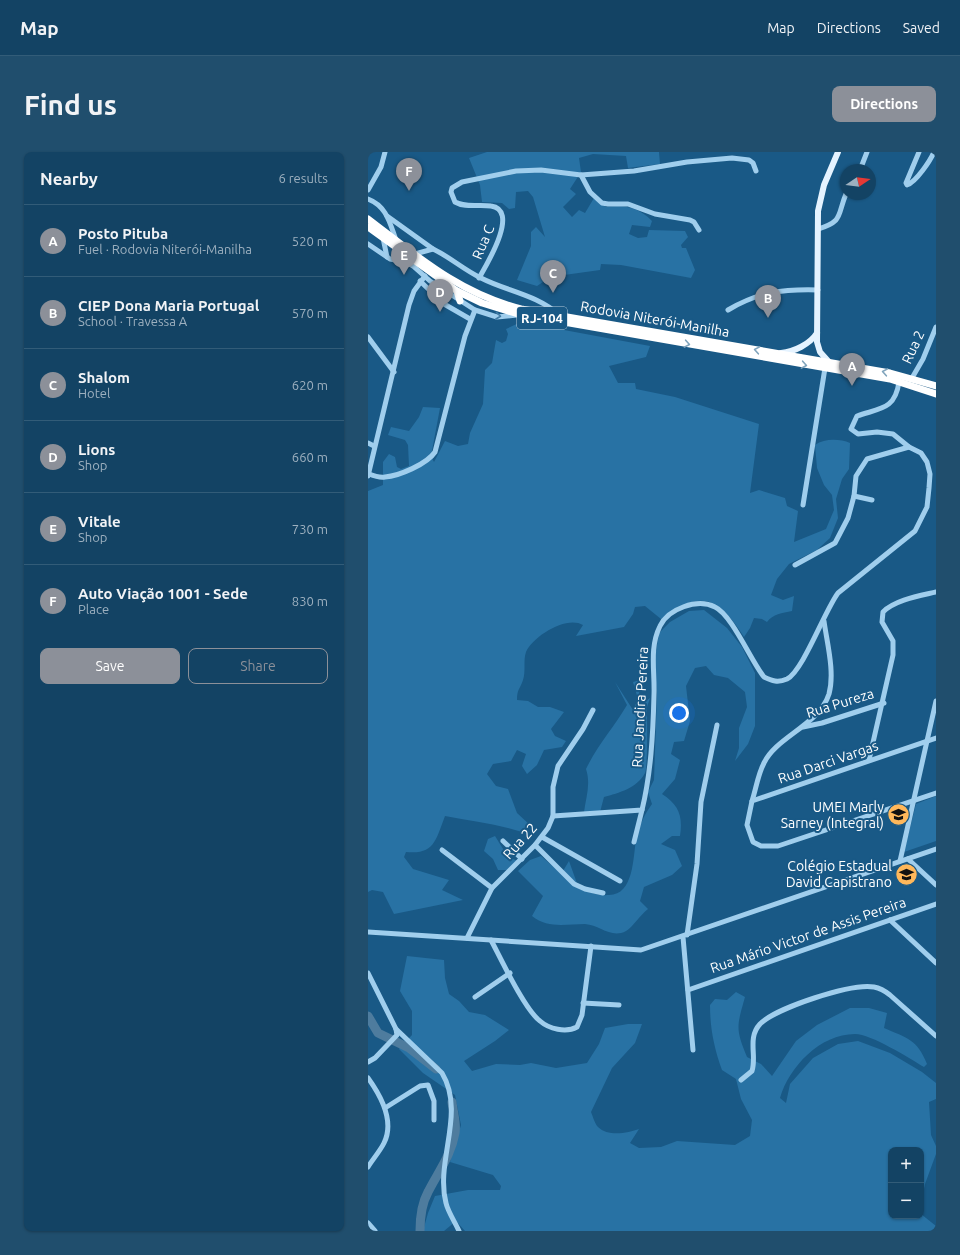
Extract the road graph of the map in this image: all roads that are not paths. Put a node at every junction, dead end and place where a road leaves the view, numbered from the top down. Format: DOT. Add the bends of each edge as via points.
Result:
graph roads {
  1 [pos="384,152"];
  2 [pos="838,152"];
  3 [pos="867,152"];
  4 [pos="919,152"];
  5 [pos="934,152"];
  6 [pos="862,164"];
  7 [pos="756,171"];
  8 [pos="581,175"];
  9 [pos="368,190"];
  10 [pos="368,200"];
  11 [pos="844,200"];
  12 [pos="388,216"];
  13 [pos="368,219"];
  14 [pos="368,227"];
  15 [pos="818,229"];
  16 [pos="699,230"];
  17 [pos="383,238"];
  18 [pos="396,240"];
  19 [pos="368,244"];
  20 [pos="433,248"];
  21 [pos="415,254"];
  22 [pos="387,257"];
  23 [pos="415,264"];
  24 [pos="425,276"];
  25 [pos="479,278"];
  26 [pos="420,281"];
  27 [pos="818,290"];
  28 [pos="457,291"];
  29 [pos="460,301"];
  30 [pos="474,310"];
  31 [pos="728,310"];
  32 [pos="518,314"];
  33 [pos="559,315"];
  34 [pos="470,319"];
  35 [pos="936,327"];
  36 [pos="817,333"];
  37 [pos="368,337"];
  38 [pos="778,353"];
  39 [pos="827,365"];
  40 [pos="394,372"];
  41 [pos="912,378"];
  42 [pos="899,382"];
  43 [pos="936,386"];
  44 [pos="936,394"];
  45 [pos="368,442"];
  46 [pos="374,446"];
  47 [pos="909,447"];
  48 [pos="368,475"];
  49 [pos="854,496"];
  50 [pos="872,500"];
  51 [pos="803,505"];
  52 [pos="795,565"];
  53 [pos="936,592"];
  54 [pos="824,621"];
  55 [pos="936,700"];
  56 [pos="884,703"];
  57 [pos="593,710"];
  58 [pos="717,725"];
  59 [pos="803,727"];
  60 [pos="936,738"];
  61 [pos="928,741"];
  62 [pos="869,760"];
  63 [pos="936,793"];
  64 [pos="752,801"];
  65 [pos="914,801"];
  66 [pos="642,810"];
  67 [pos="553,816"];
  68 [pos="542,837"];
  69 [pos="503,841"];
  70 [pos="634,842"];
  71 [pos="536,845"];
  72 [pos="936,849"];
  73 [pos="442,850"];
  74 [pos="522,859"];
  75 [pos="908,859"];
  76 [pos="900,862"];
  77 [pos="934,880"];
  78 [pos="620,881"];
  79 [pos="936,885"];
  80 [pos="492,888"];
  81 [pos="603,893"];
  82 [pos="936,904"];
  83 [pos="890,920"];
  84 [pos="368,932"];
  85 [pos="685,936"];
  86 [pos="467,938"];
  87 [pos="491,940"];
  88 [pos="591,946"];
  89 [pos="936,963"];
  90 [pos="368,973"];
  91 [pos="510,973"];
  92 [pos="688,990"];
  93 [pos="475,997"];
  94 [pos="583,1003"];
  95 [pos="619,1005"];
  96 [pos="396,1029"];
  97 [pos="936,1036"];
  98 [pos="693,1050"];
  99 [pos="368,1062"];
  100 [pos="368,1078"];
  101 [pos="741,1080"];
  102 [pos="385,1108"];
  103 [pos="434,1120"];
  104 [pos="368,1167"];
  105 [pos="368,1223"];
  106 [pos="375,1231"];
  107 [pos="458,1231"];
  1 -- 9 [label="street" via="381,167"];
  2 -- 15 [label="main road" via="820,200"];
  3 -- 6 [label="street"];
  4 -- 5 [label="street" via="907,185 912,183 930,161"];
  7 -- 8 [label="street, Rua C" via="749,160 732,158 687,162 634,172"];
  8 -- 16 [label="street" via="590,192 602,203 628,204 655,214 690,220"];
  8 -- 25 [label="street, Rua C" via="541,170 516,171 462,182 452,188 452,199 458,204 497,207 502,215 503,227"];
  10 -- 12 [label="street" via="380,205"];
  11 -- 15 [label="street" via="840,215 830,225"];
  12 -- 18 [label="street"];
  12 -- 20 [label="street"];
  13 -- 18 [label="highway, Rodovia Niterói-Manilha / RJ-104"];
  14 -- 17 [label="highway, Rodovia Niterói-Manilha / RJ-104"];
  15 -- 27 [label="main road"];
  17 -- 22 [label="street"];
  17 -- 23 [label="highway, Rodovia Niterói-Manilha / RJ-104"];
  18 -- 21 [label="highway, Rodovia Niterói-Manilha / RJ-104"];
  19 -- 22 [label="street"];
  20 -- 21 [label="street"];
  20 -- 25 [label="street"];
  21 -- 33 [label="highway, Rodovia Niterói-Manilha / RJ-104" via="441,274 486,299 521,309"];
  22 -- 23 [label="street" via="393,261"];
  23 -- 24 [label="street"];
  23 -- 28 [label="highway, Rodovia Niterói-Manilha / RJ-104"];
  24 -- 26 [label="street"];
  24 -- 29 [label="street"];
  25 -- 33 [label="street" via="538,300"];
  26 -- 34 [label="street" via="444,304"];
  26 -- 40 [label="street" via="409,305"];
  27 -- 31 [label="street" via="772,291"];
  27 -- 36 [label="main road"];
  28 -- 29 [label="highway"];
  28 -- 32 [label="highway, Rodovia Niterói-Manilha / RJ-104" via="482,303"];
  29 -- 30 [label="street"];
  30 -- 32 [label="street, one-way" via="497,316"];
  30 -- 34 [label="street"];
  32 -- 39 [label="highway, Rodovia Niterói-Manilha / RJ-104, one-way"];
  38 -- 33 [label="highway, Rodovia Niterói-Manilha / RJ-104, one-way"];
  34 -- 48 [label="street" via="438,445 431,458 425,463 392,476"];
  35 -- 41 [label="street, Rua 2"];
  36 -- 38 [label="main road" via="799,348"];
  36 -- 39 [label="main road" via="820,352"];
  37 -- 40 [label="street"];
  38 -- 39 [label="highway, Rodovia Niterói-Manilha / RJ-104"];
  41 -- 39 [label="highway, Rodovia Niterói-Manilha / RJ-104, one-way"];
  39 -- 42 [label="highway, Rodovia Niterói-Manilha / RJ-104"];
  39 -- 51 [label="street"];
  40 -- 46 [label="street"];
  41 -- 43 [label="highway, Rodovia Niterói-Manilha / RJ-104"];
  42 -- 44 [label="highway, Rodovia Niterói-Manilha / RJ-104"];
  42 -- 47 [label="street, Rua Jandira Pereira" via="893,402 857,416 851,429 858,434 893,434"];
  45 -- 46 [label="street"];
  46 -- 48 [label="street"];
  47 -- 49 [label="street" via="867,459 856,476"];
  47 -- 54 [label="street, Rua Jandira Pereira" via="921,453 930,474 927,507 923,518 912,534 838,593"];
  49 -- 50 [label="street"];
  49 -- 52 [label="street" via="848,518 835,543"];
  53 -- 56 [label="street" via="900,602 882,612 882,622 893,641 894,648"];
  54 -- 59 [label="street" via="830,672 829,694 822,707"];
  54 -- 66 [label="street, Rua Jandira Pereira" via="800,666 788,678 779,681 764,677 740,637 716,607 692,605 679,609 664,620 655,640 653,652 650,767"];
  55 -- 61 [label="street"];
  56 -- 59 [label="street, Rua Pureza"];
  56 -- 62 [label="street"];
  57 -- 67 [label="street, Rua 22" via="558,766 553,787"];
  58 -- 85 [label="street" via="701,802 697,864"];
  59 -- 64 [label="street" via="764,762"];
  60 -- 61 [label="street, Rua Darci Vargas"];
  61 -- 62 [label="street, Rua Darci Vargas"];
  61 -- 65 [label="street"];
  62 -- 64 [label="street, Rua Darci Vargas"];
  63 -- 65 [label="street"];
  64 -- 65 [label="street" via="747,826 754,842 761,846 778,846"];
  65 -- 76 [label="street"];
  66 -- 67 [label="street"];
  66 -- 70 [label="street"];
  67 -- 68 [label="street, Rua 22"];
  68 -- 71 [label="street, Rua 22"];
  68 -- 78 [label="street"];
  69 -- 74 [label="street"];
  71 -- 74 [label="street, Rua 22"];
  71 -- 81 [label="street" via="574,884"];
  72 -- 75 [label="street"];
  73 -- 80 [label="street"];
  74 -- 80 [label="street, Rua 22"];
  75 -- 76 [label="street"];
  75 -- 77 [label="street"];
  76 -- 85 [label="street"];
  77 -- 79 [label="street"];
  80 -- 86 [label="street, Rua 22"];
  82 -- 83 [label="street, Rua Mário Victor de Assis Pereira"];
  83 -- 89 [label="street"];
  83 -- 92 [label="street, Rua Mário Victor de Assis Pereira"];
  84 -- 86 [label="street"];
  85 -- 88 [label="street" via="641,950"];
  85 -- 92 [label="street"];
  86 -- 87 [label="street"];
  87 -- 88 [label="street"];
  87 -- 91 [label="street"];
  88 -- 94 [label="street"];
  90 -- 96 [label="street"];
  91 -- 93 [label="street"];
  91 -- 94 [label="street" via="532,1014 548,1026 565,1030 577,1027"];
  92 -- 98 [label="street"];
  94 -- 95 [label="street"];
  96 -- 99 [label="street" via="395,1037"];
  96 -- 107 [label="street" via="442,1073 448,1082 451,1106 444,1179 446,1203"];
  97 -- 101 [label="street" via="883,990 875,987 852,988 798,1005 771,1016 759,1025 753,1036 752,1071"];
  100 -- 102 [label="street"];
  102 -- 103 [label="street" via="426,1084 433,1094 436,1110"];
  102 -- 104 [label="street" via="387,1118 384,1142"];
  105 -- 106 [label="street"];
}
